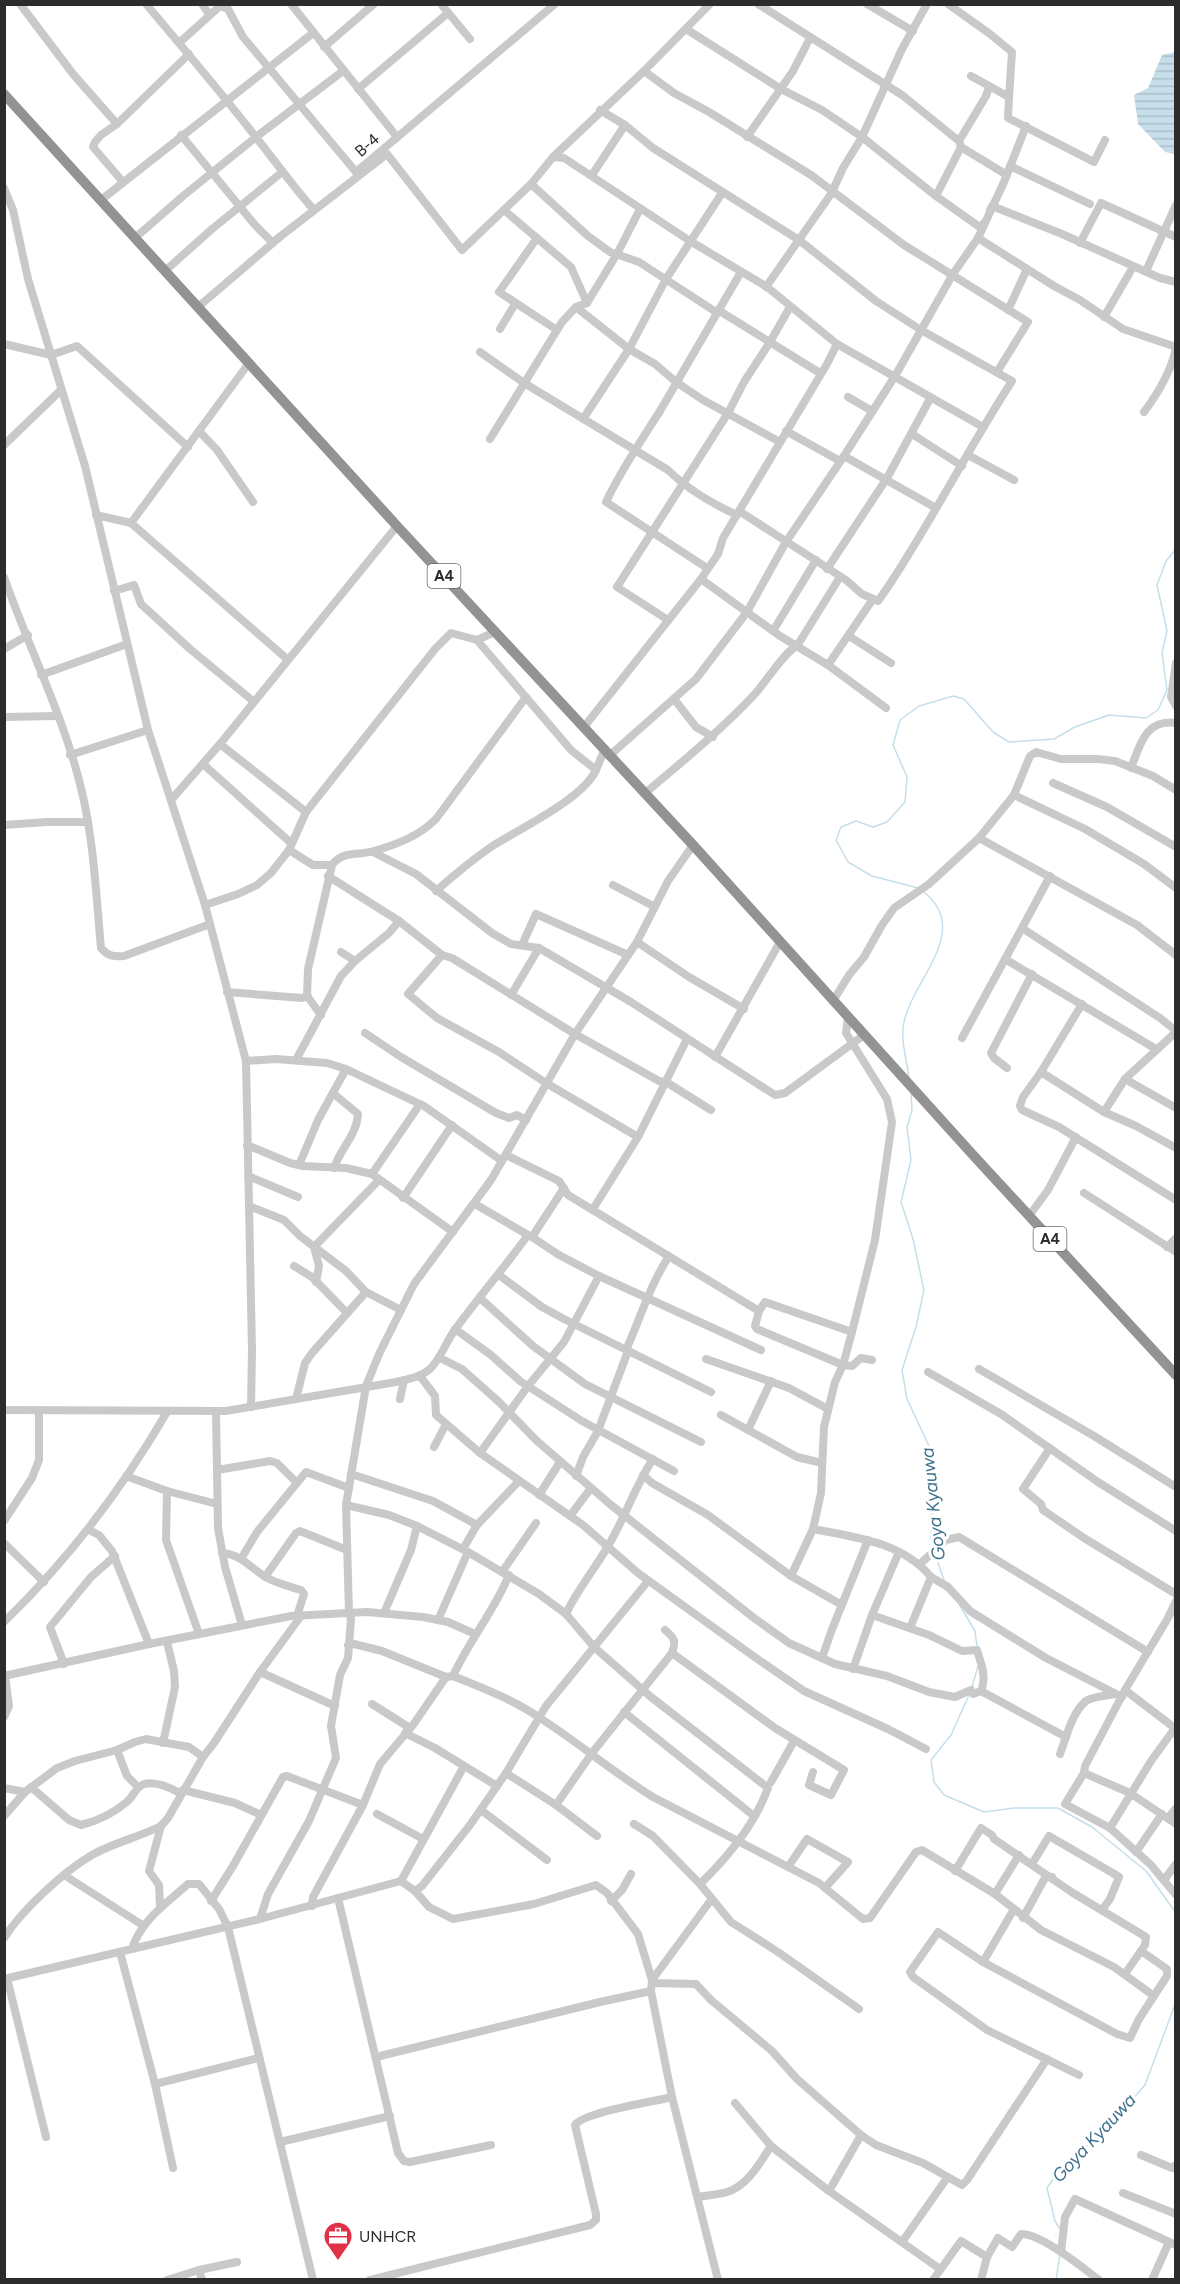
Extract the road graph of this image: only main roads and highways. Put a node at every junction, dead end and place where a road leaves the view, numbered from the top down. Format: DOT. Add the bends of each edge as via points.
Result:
graph roads {
  1 [pos="4,94"];
  2 [pos="1176,1375"];
  1 -- 2 [label="highway, A4"];
}
